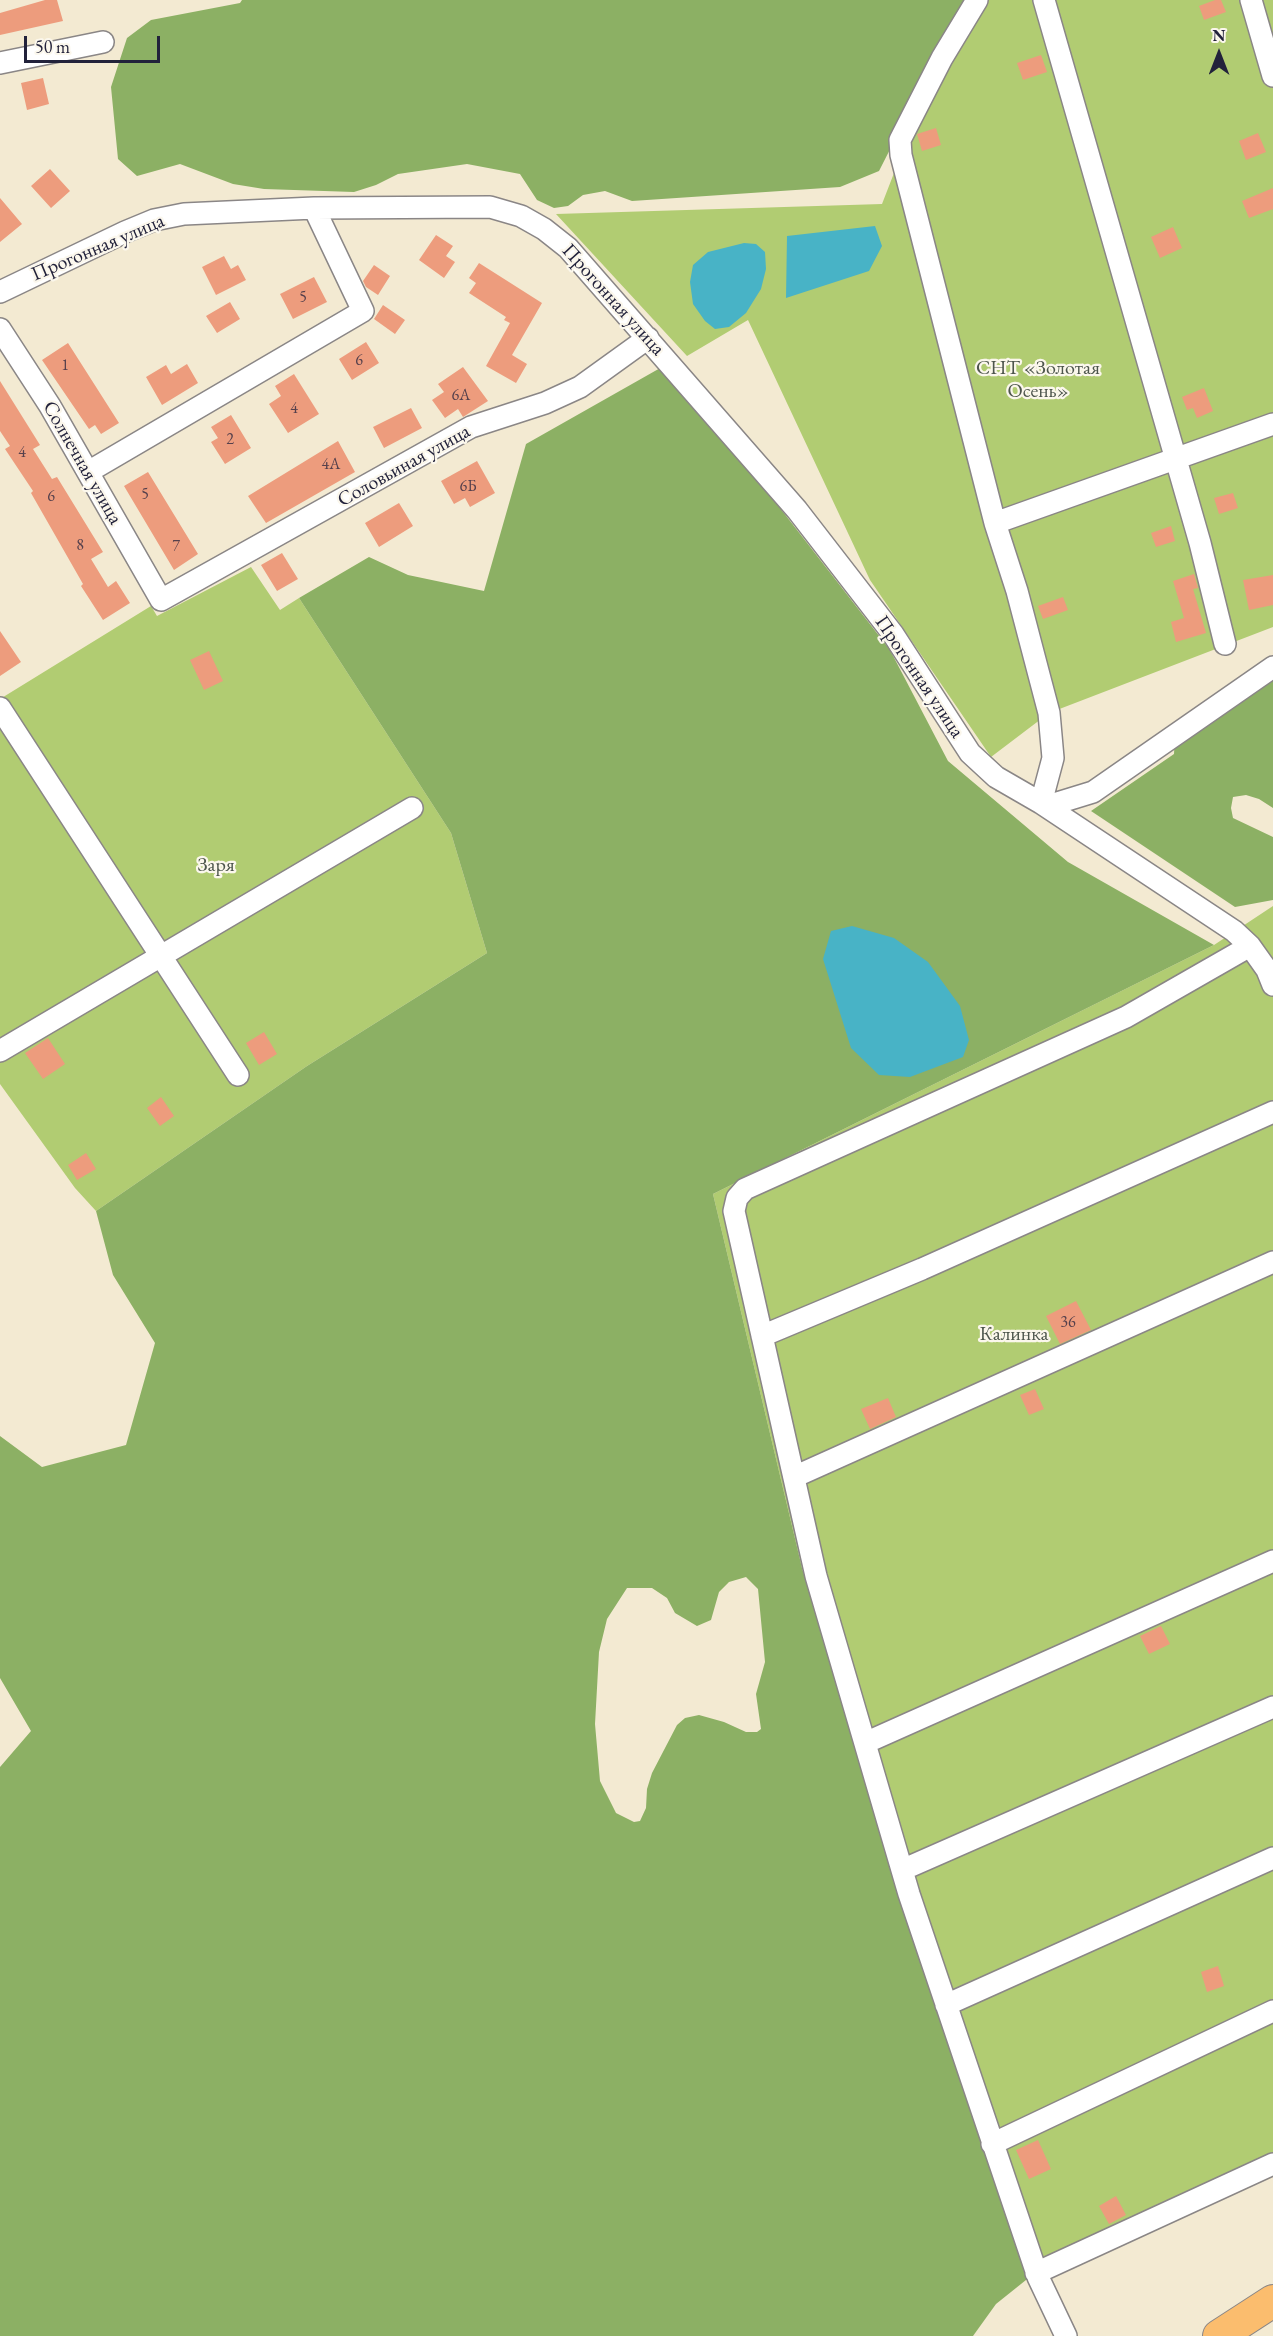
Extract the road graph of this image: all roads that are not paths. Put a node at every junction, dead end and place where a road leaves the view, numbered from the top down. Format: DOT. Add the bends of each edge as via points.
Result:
graph roads {
  1 [pos="977,0"];
  2 [pos="1044,0"];
  3 [pos="1251,0"];
  4 [pos="103,42"];
  5 [pos="0,63"];
  6 [pos="1273,76"];
  7 [pos="314,208"];
  8 [pos="0,292"];
  9 [pos="0,329"];
  10 [pos="648,338"];
  11 [pos="1273,424"];
  12 [pos="1175,458"];
  13 [pos="88,472"];
  14 [pos="995,523"];
  15 [pos="161,600"];
  16 [pos="1225,644"];
  17 [pos="1273,667"];
  18 [pos="0,708"];
  19 [pos="1041,803"];
  20 [pos="412,808"];
  21 [pos="1250,946"];
  22 [pos="160,956"];
  23 [pos="1273,985"];
  24 [pos="0,1051"];
  25 [pos="238,1075"];
  26 [pos="1273,1112"];
  27 [pos="1273,1262"];
  28 [pos="762,1336"];
  29 [pos="794,1477"];
  30 [pos="1273,1561"];
  31 [pos="1273,1707"];
  32 [pos="865,1743"];
  33 [pos="1273,1858"];
  34 [pos="902,1870"];
  35 [pos="946,2005"];
  36 [pos="1273,2011"];
  37 [pos="992,2144"];
  38 [pos="1273,2164"];
  39 [pos="1036,2273"];
  40 [pos="1273,2301"];
  41 [pos="1066,2336"];
  42 [pos="1219,2336"];
  1 -- 14 [label="street" via="900,140"];
  2 -- 12 [label="street"];
  3 -- 6 [label="street"];
  4 -- 5 [label="street"];
  7 -- 8 [label="street, Прогонная улица" via="184,214 154,220"];
  7 -- 10 [label="street, Прогонная улица" via="490,207 521,216 568,248"];
  7 -- 13 [label="street" via="363,311"];
  9 -- 13 [label="street, Солнечная улица"];
  10 -- 15 [label="street, Соловьиная улица" via="580,387 471,427"];
  10 -- 19 [label="street, Прогонная улица" via="804,518 893,634 970,753 996,777"];
  11 -- 12 [label="street"];
  12 -- 14 [label="street"];
  12 -- 16 [label="street"];
  13 -- 15 [label="street, Солнечная улица"];
  14 -- 19 [label="street" via="1049,713 1053,758"];
  17 -- 19 [label="street" via="1093,792 1054,804"];
  18 -- 22 [label="street"];
  19 -- 21 [label="street, Прогонная улица" via="1234,931"];
  20 -- 22 [label="street"];
  21 -- 23 [label="street, Прогонная улица"];
  21 -- 28 [label="street" via="1126,1017 745,1189 734,1210"];
  22 -- 24 [label="street"];
  22 -- 25 [label="street"];
  26 -- 28 [label="street"];
  27 -- 29 [label="street"];
  28 -- 29 [label="street"];
  29 -- 32 [label="street" via="816,1576"];
  30 -- 32 [label="street"];
  31 -- 34 [label="street"];
  32 -- 34 [label="street"];
  33 -- 35 [label="street"];
  34 -- 35 [label="street"];
  35 -- 37 [label="street"];
  36 -- 37 [label="street"];
  37 -- 39 [label="street"];
  38 -- 39 [label="street"];
  39 -- 41 [label="street"];
  40 -- 42 [label="highway"];
}
